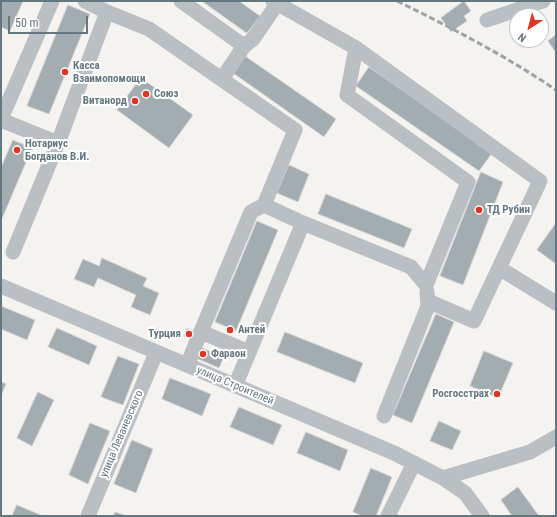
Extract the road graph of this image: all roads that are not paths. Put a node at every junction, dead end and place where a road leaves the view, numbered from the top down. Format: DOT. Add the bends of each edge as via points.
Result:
graph roads {
  1 [pos="52,1"];
  2 [pos="84,1"];
  3 [pos="181,1"];
  4 [pos="543,1"];
  5 [pos="275,2"];
  6 [pos="107,12"];
  7 [pos="486,20"];
  8 [pos="244,46"];
  9 [pos="356,48"];
  10 [pos="222,79"];
  11 [pos="1,119"];
  12 [pos="58,143"];
  13 [pos="264,205"];
  14 [pos="303,223"];
  15 [pos="13,252"];
  16 [pos="498,268"];
  17 [pos="426,285"];
  18 [pos="1,286"];
  19 [pos="428,301"];
  20 [pos="556,303"];
  21 [pos="201,332"];
  22 [pos="250,352"];
  23 [pos="156,353"];
  24 [pos="187,365"];
  25 [pos="235,386"];
  26 [pos="384,416"];
  27 [pos="556,437"];
  28 [pos="414,463"];
  29 [pos="443,478"];
  30 [pos="88,516"];
  31 [pos="388,516"];
  32 [pos="482,516"];
  1 -- 11 [label="street"];
  2 -- 6 [label="street"];
  3 -- 8 [label="street"];
  4 -- 7 [label="street"];
  5 -- 8 [label="street" via="253,39"];
  5 -- 9 [label="street"];
  6 -- 10 [label="street" via="149,29"];
  6 -- 12 [label="street"];
  8 -- 10 [label="street"];
  9 -- 16 [label="street" via="540,181"];
  9 -- 17 [label="street" via="347,95 468,182"];
  10 -- 13 [label="street" via="295,130"];
  11 -- 12 [label="street"];
  12 -- 15 [label="street"];
  13 -- 14 [label="street"];
  13 -- 21 [label="street" via="250,212"];
  14 -- 17 [label="street" via="411,267"];
  14 -- 22 [label="street"];
  16 -- 19 [label="street" via="474,321"];
  16 -- 20 [label="street"];
  17 -- 19 [label="street"];
  18 -- 23 [label="street, улица Строителей"];
  19 -- 26 [label="street"];
  21 -- 22 [label="street"];
  21 -- 24 [label="street"];
  22 -- 25 [label="street"];
  23 -- 24 [label="street, улица Строителей"];
  23 -- 30 [label="street, улица Леваневского"];
  24 -- 25 [label="street, улица Строителей"];
  25 -- 28 [label="street, улица Строителей"];
  27 -- 29 [label="street" via="530,452"];
  28 -- 29 [label="street, улица Строителей"];
  28 -- 31 [label="street"];
  29 -- 32 [label="street, улица Строителей" via="465,493"];
}
